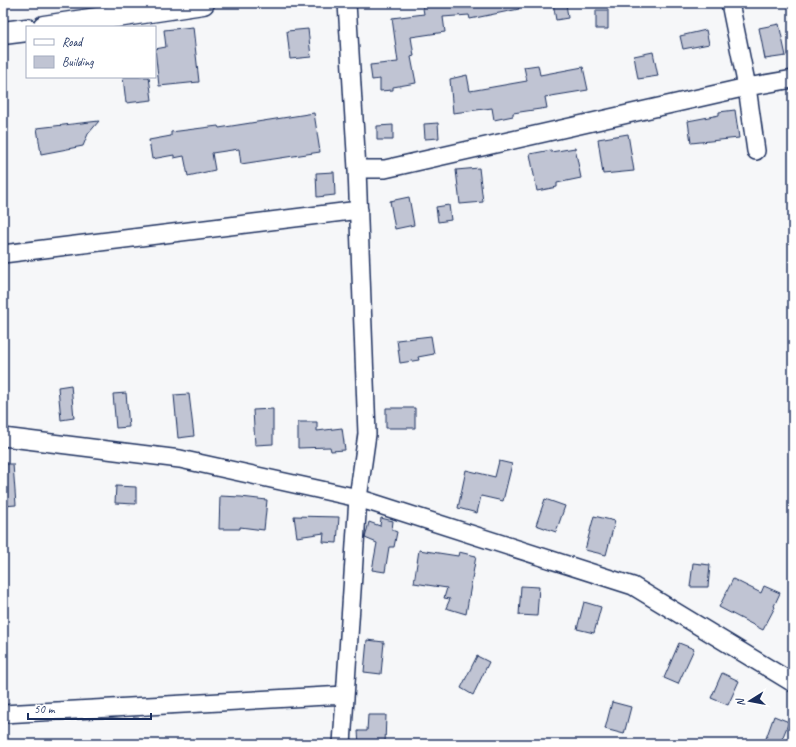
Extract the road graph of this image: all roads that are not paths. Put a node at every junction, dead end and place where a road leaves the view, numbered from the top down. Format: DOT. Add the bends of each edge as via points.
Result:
graph roads {
  1 [pos="203,3"];
  2 [pos="347,3"];
  3 [pos="730,3"];
  4 [pos="51,26"];
  5 [pos="26,30"];
  6 [pos="3,33"];
  7 [pos="793,79"];
  8 [pos="747,87"];
  9 [pos="756,151"];
  10 [pos="357,169"];
  11 [pos="359,210"];
  12 [pos="3,254"];
  13 [pos="3,437"];
  14 [pos="358,498"];
  15 [pos="793,683"];
  16 [pos="345,695"];
  17 [pos="3,714"];
  18 [pos="342,744"];
  1 -- 4 [label="main road"];
  2 -- 10 [label="street"];
  3 -- 8 [label="street"];
  5 -- 6 [label="main road"];
  7 -- 8 [label="street"];
  8 -- 9 [label="street"];
  8 -- 10 [label="street" via="385,169"];
  10 -- 11 [label="street"];
  11 -- 12 [label="street"];
  11 -- 14 [label="street" via="366,434"];
  13 -- 14 [label="street" via="180,459"];
  14 -- 15 [label="street" via="633,586"];
  14 -- 16 [label="street"];
  16 -- 17 [label="street"];
  16 -- 18 [label="street"];
}
